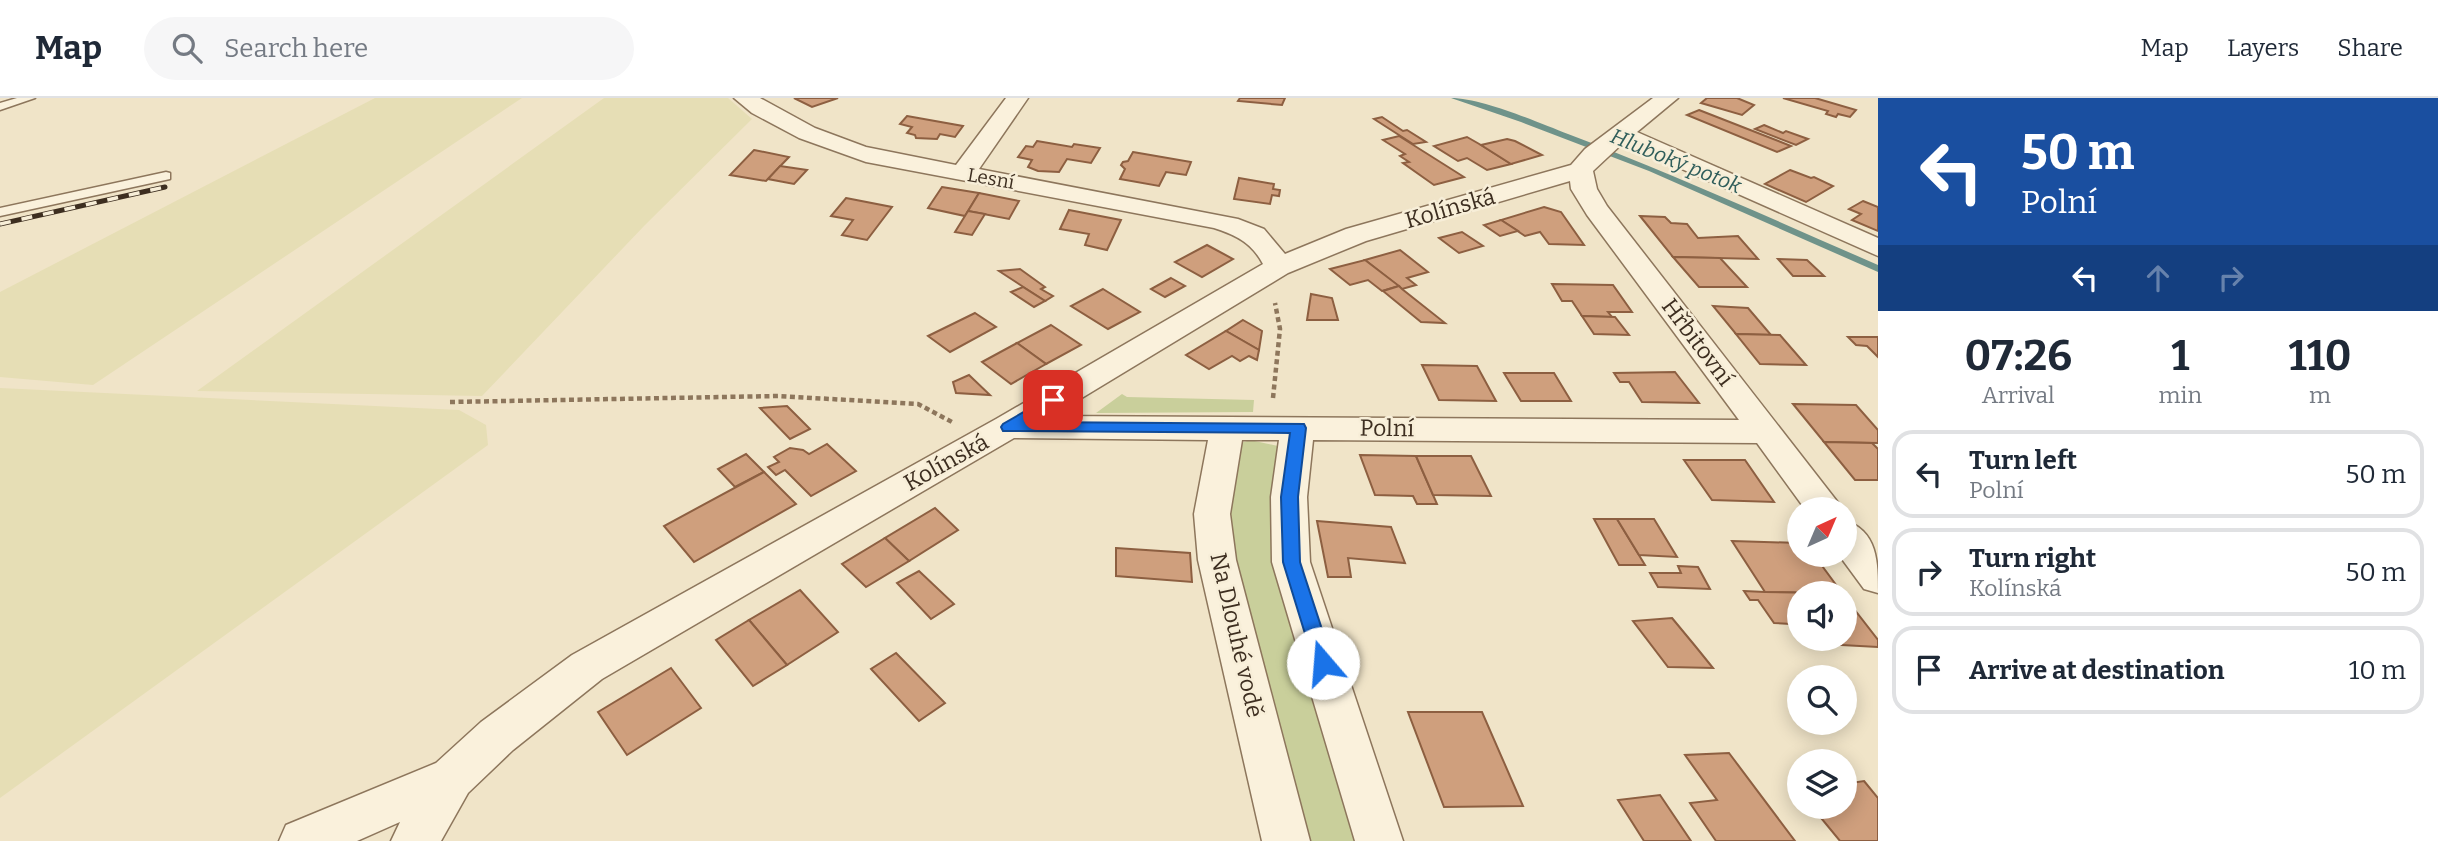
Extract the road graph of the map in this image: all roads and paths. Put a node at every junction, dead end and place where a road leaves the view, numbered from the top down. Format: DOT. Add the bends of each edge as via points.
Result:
graph roads {
  1 [pos="29,98"];
  2 [pos="745,98"];
  3 [pos="1017,98"];
  4 [pos="1667,98"];
  5 [pos="0,107"];
  6 [pos="1602,150"];
  7 [pos="963,173"];
  8 [pos="166,177"];
  9 [pos="0,212"];
  10 [pos="1247,229"];
  11 [pos="1356,235"];
  12 [pos="1878,248"];
  13 [pos="1276,281"];
  14 [pos="450,402"];
  15 [pos="1227,427"];
  16 [pos="1284,428"];
  17 [pos="1766,432"];
  18 [pos="994,435"];
  19 [pos="1816,497"];
  20 [pos="1857,551"];
  21 [pos="1878,578"];
  22 [pos="452,778"];
  23 [pos="303,841"];
  24 [pos="415,841"];
  25 [pos="1286,841"];
  26 [pos="1379,841"];
  1 -- 5 [label="lane"];
  2 -- 7 [label="street, Lesní" via="781,121 843,149"];
  3 -- 7 [label="street"];
  4 -- 6 [label="street"];
  6 -- 11 [label="street, Kolínská"];
  6 -- 12 [label="street"];
  6 -- 17 [label="street, Hřbitovní" via="1584,189"];
  7 -- 10 [label="street, Lesní"];
  8 -- 9 [label="lane"];
  10 -- 11 [label="street, Lesní"];
  10 -- 13 [label="street" via="1262,240"];
  11 -- 13 [label="street, Kolínská"];
  13 -- 16 [label="path"];
  13 -- 18 [label="street, Kolínská"];
  14 -- 18 [label="path" via="778,396 918,404"];
  15 -- 16 [label="street, Polní"];
  15 -- 18 [label="street, Polní"];
  15 -- 25 [label="street, Na Dlouhé vodě" via="1212,514 1217,560"];
  16 -- 17 [label="street, Polní"];
  16 -- 26 [label="street" via="1291,562"];
  17 -- 19 [label="street, Hřbitovní"];
  18 -- 22 [label="street, Kolínská" via="587,667 497,736"];
  20 -- 21 [label="street"];
  22 -- 23 [label="street"];
  22 -- 24 [label="street, Kolínská"];
}
